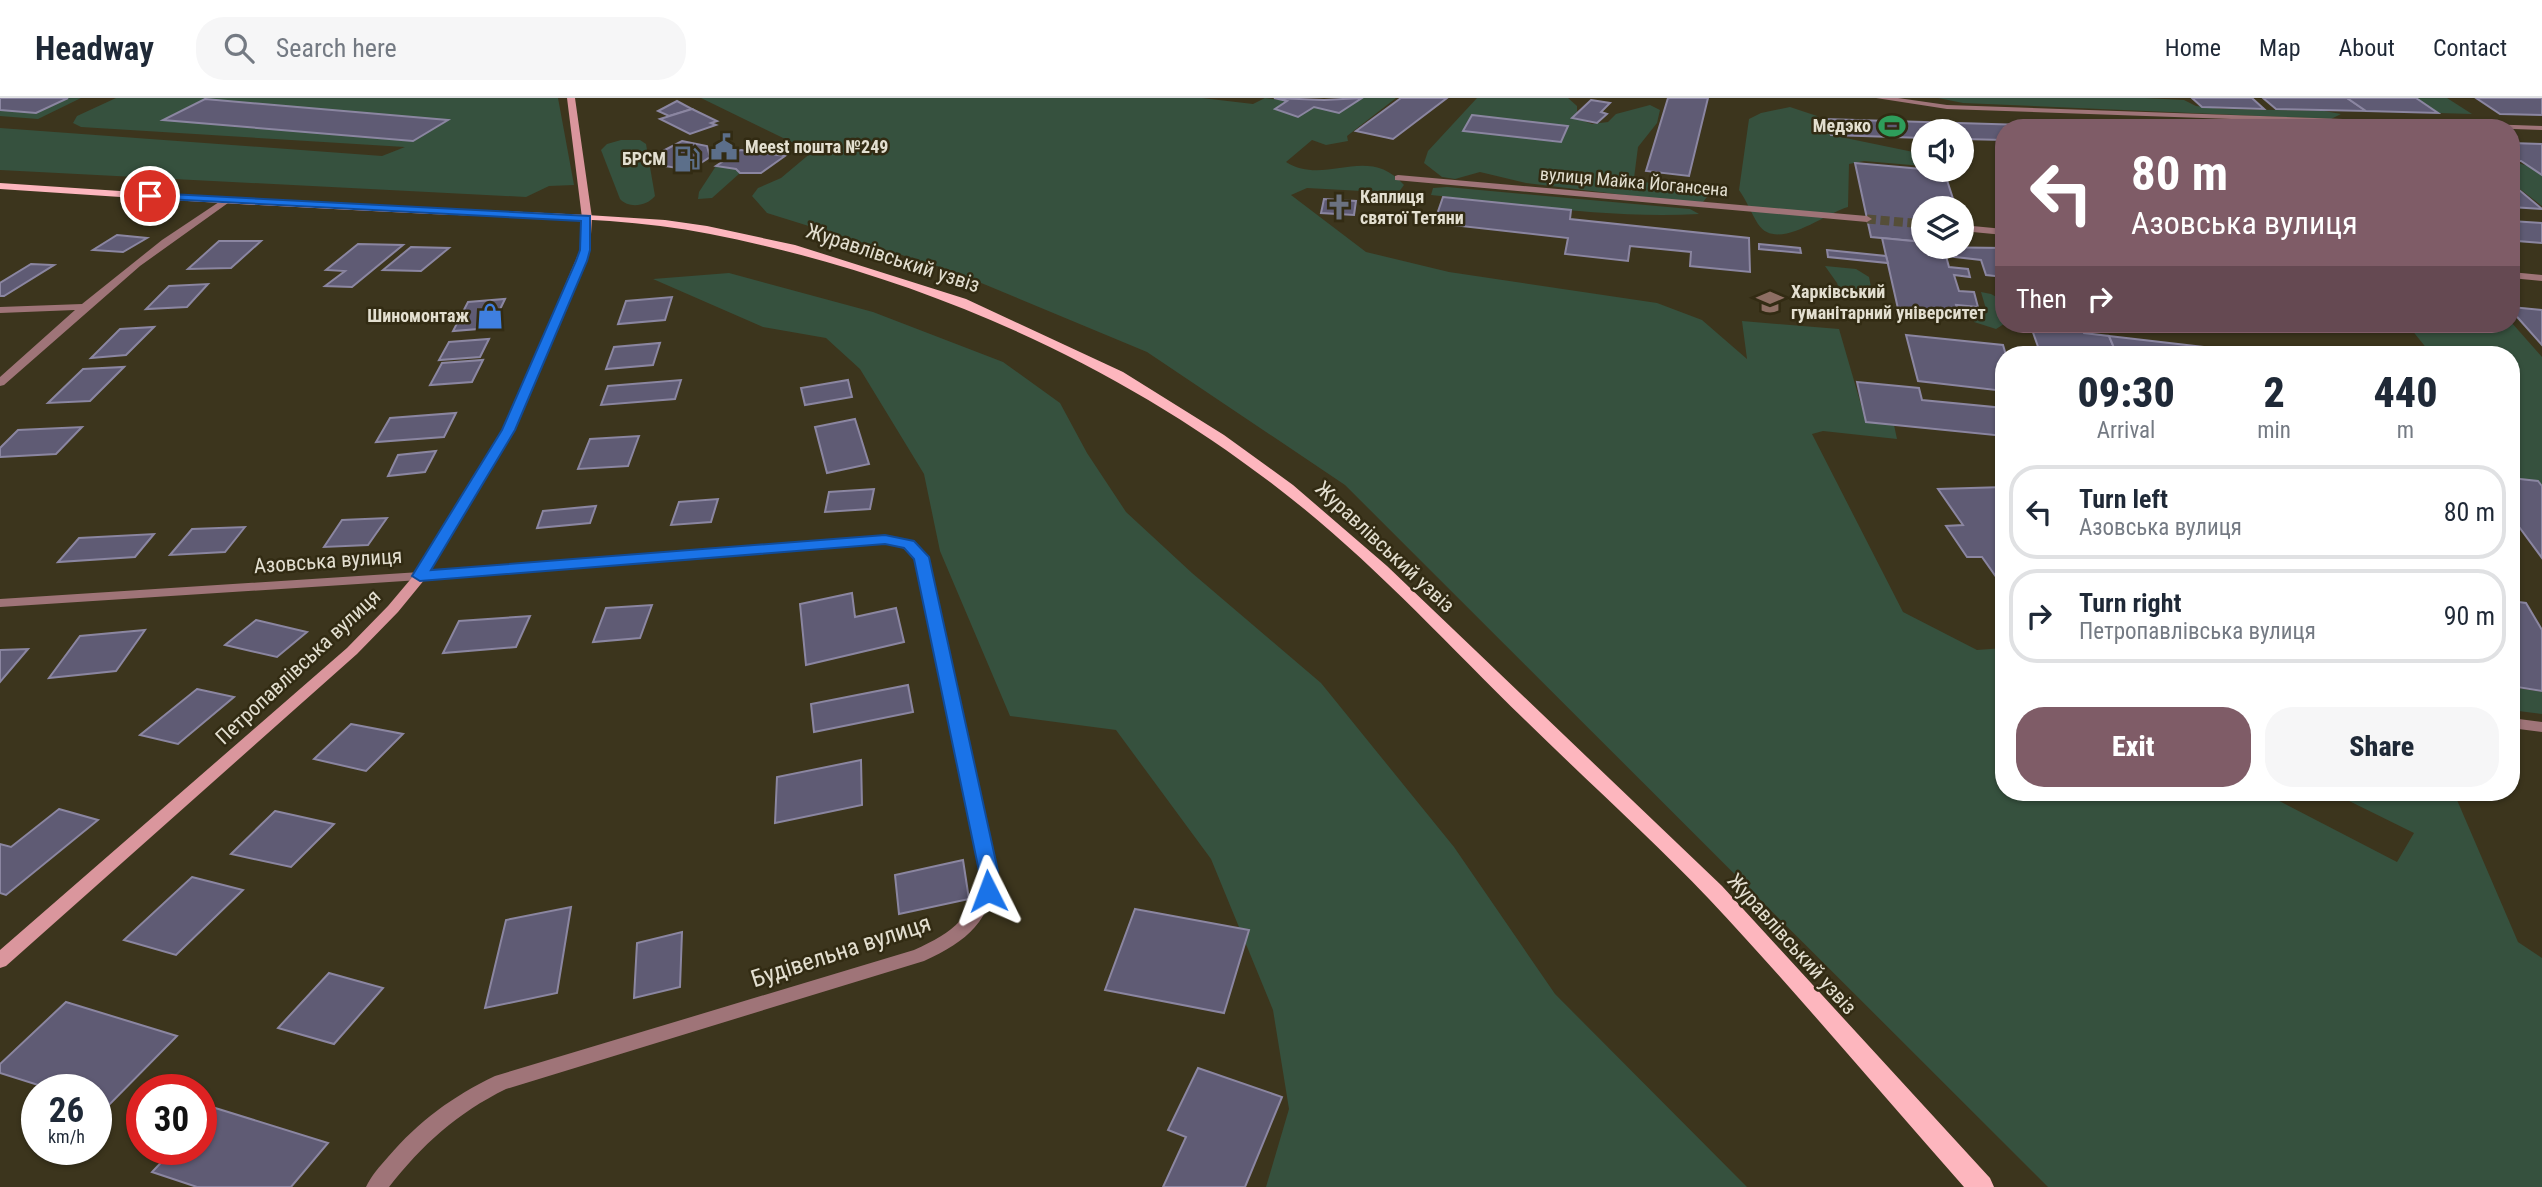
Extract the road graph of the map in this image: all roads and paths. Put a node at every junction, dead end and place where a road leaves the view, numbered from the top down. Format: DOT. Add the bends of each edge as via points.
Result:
graph roads {
  1 [pos="571,98"];
  2 [pos="1880,98"];
  3 [pos="2281,119"];
  4 [pos="2520,127"];
  5 [pos="2542,128"];
  6 [pos="1398,178"];
  7 [pos="0,186"];
  8 [pos="225,201"];
  9 [pos="587,218"];
  10 [pos="1867,219"];
  11 [pos="1974,229"];
  12 [pos="1995,231"];
  13 [pos="2520,276"];
  14 [pos="2542,278"];
  15 [pos="84,307"];
  16 [pos="0,310"];
  17 [pos="0,383"];
  18 [pos="909,545"];
  19 [pos="420,576"];
  20 [pos="0,603"];
  21 [pos="2520,724"];
  22 [pos="2542,727"];
  23 [pos="0,961"];
  24 [pos="376,1187"];
  25 [pos="1981,1187"];
  1 -- 9 [label="street, Петропавлівська вулиця"];
  2 -- 3 [label="street" via="1961,108"];
  4 -- 5 [label="street"];
  6 -- 10 [label="street, вулиця Майка Йогансена"];
  7 -- 8 [label="main road, Журавлівський узвіз"];
  8 -- 9 [label="main road, Журавлівський узвіз"];
  8 -- 15 [label="street" via="184,227"];
  9 -- 19 [label="street, Петропавлівська вулиця" via="581,261 509,430"];
  9 -- 25 [label="main road, Журавлівський узвіз" via="708,230 790,248 928,290 1118,375 1219,438 1288,488 1381,570 1715,892"];
  11 -- 12 [label="street"];
  13 -- 14 [label="street"];
  15 -- 16 [label="street"];
  15 -- 17 [label="street"];
  18 -- 19 [label="street, Азовська вулиця" via="885,540"];
  18 -- 24 [label="street, Будівельна вулиця" via="921,557 989,871 980,911 964,930 918,956 502,1082 469,1097 438,1117 411,1143"];
  19 -- 20 [label="street, Азовська вулиця"];
  19 -- 23 [label="street, Петропавлівська вулиця" via="352,651"];
  21 -- 22 [label="street"];
}
